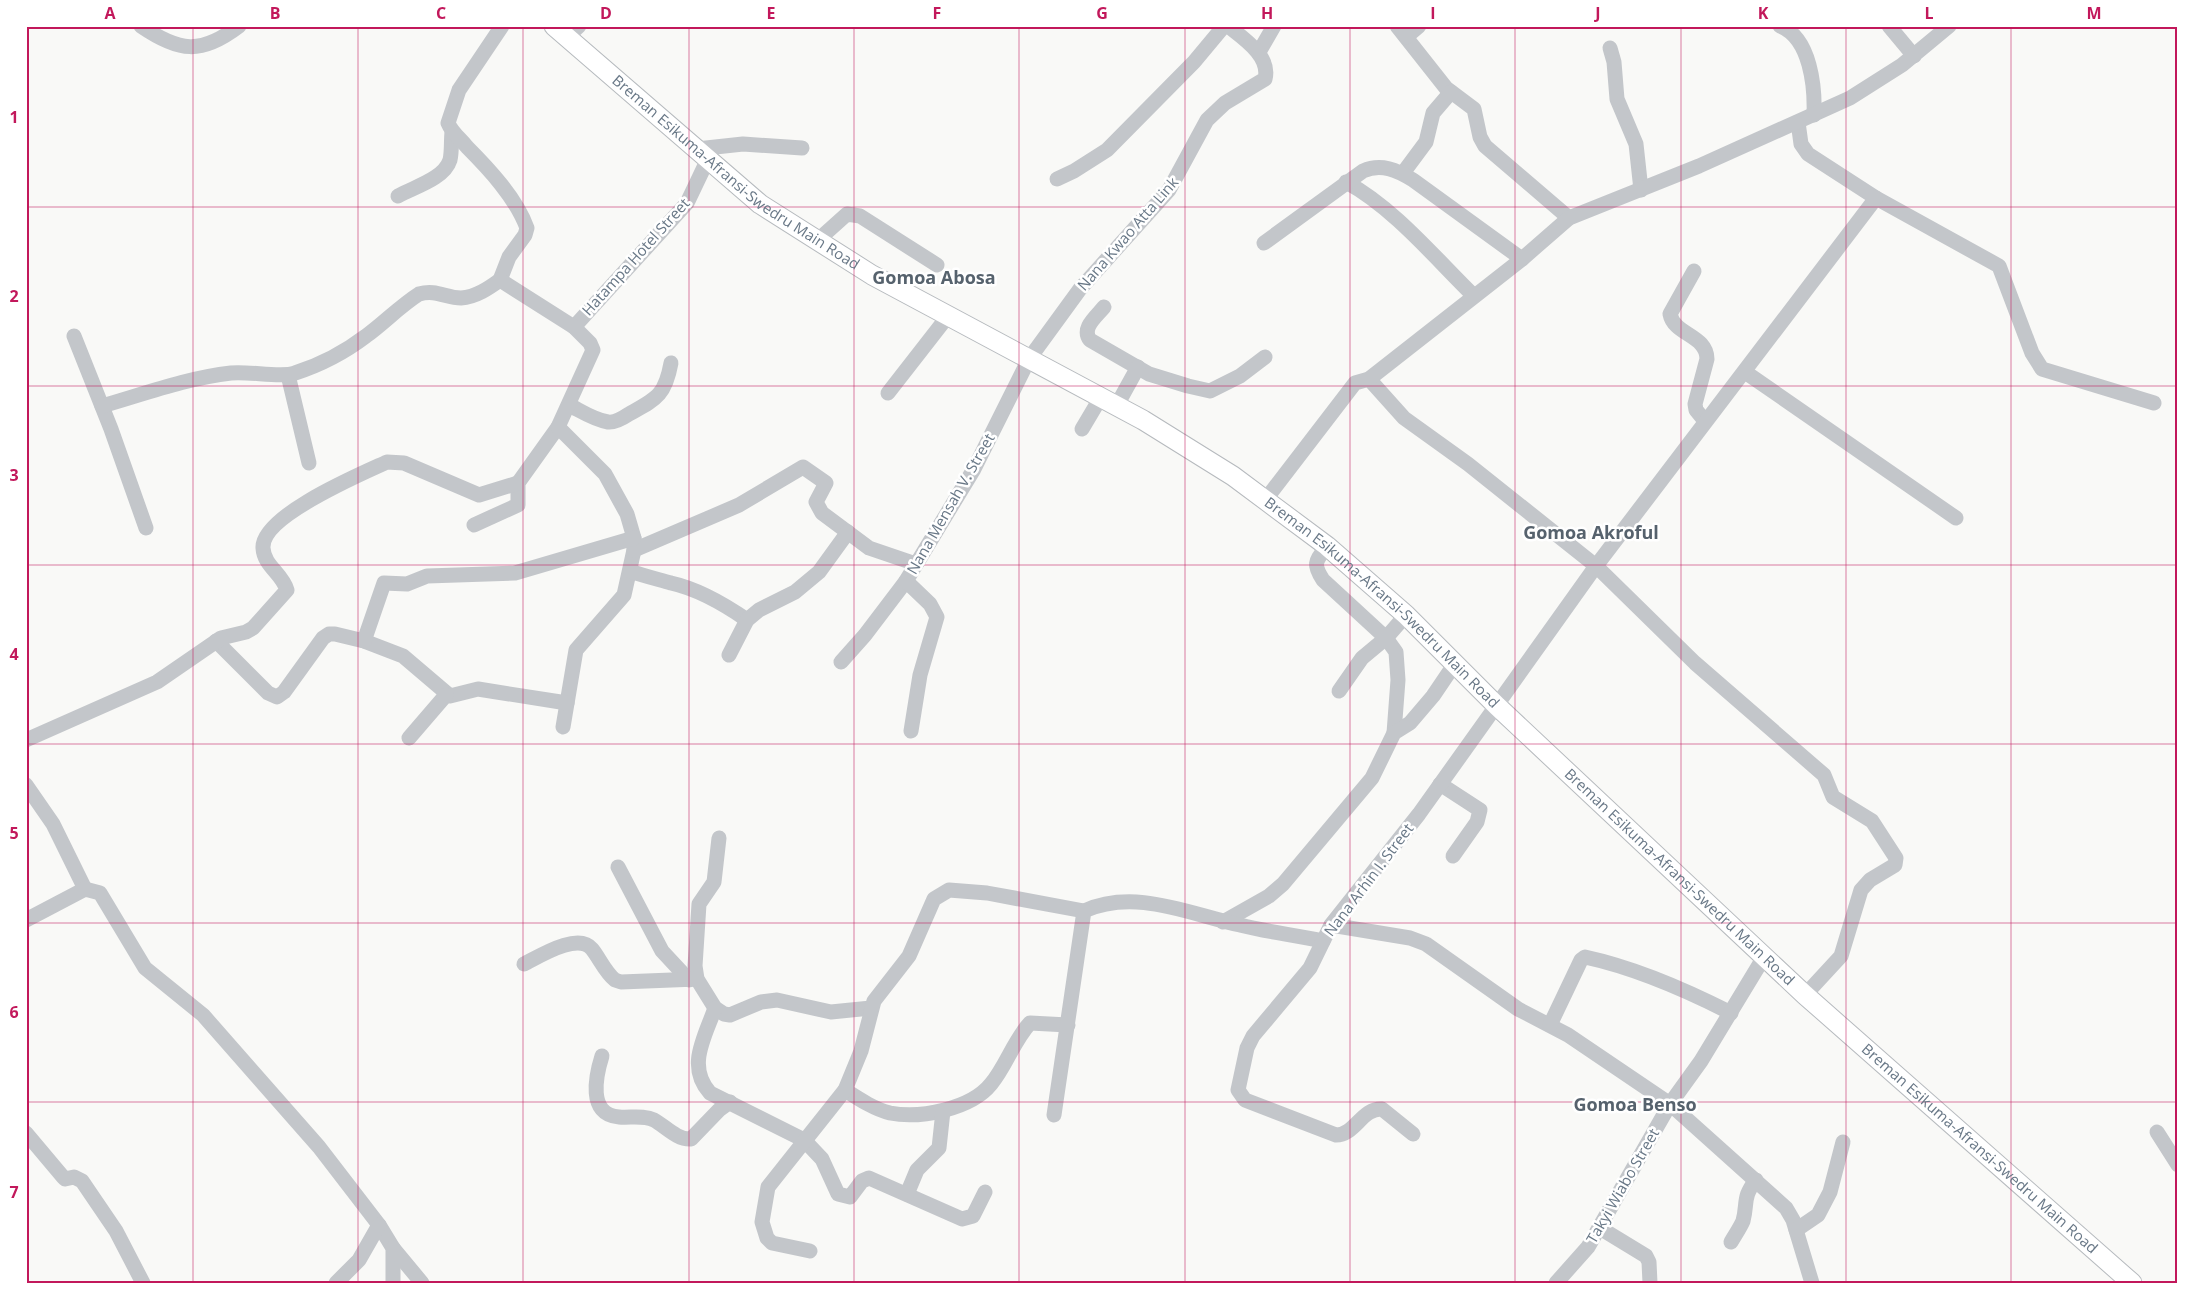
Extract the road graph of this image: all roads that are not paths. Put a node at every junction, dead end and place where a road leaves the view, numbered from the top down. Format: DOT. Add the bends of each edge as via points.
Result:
graph roads {
  1 [pos="141,26"];
  2 [pos="239,26"];
  3 [pos="502,26"];
  4 [pos="1226,26"];
  5 [pos="1274,26"];
  6 [pos="1420,26"];
  7 [pos="1780,26"];
  8 [pos="1890,26"];
  9 [pos="1949,26"];
  10 [pos="567,30"];
  11 [pos="1401,32"];
  12 [pos="1610,48"];
  13 [pos="1259,52"];
  14 [pos="1914,56"];
  15 [pos="1451,92"];
  16 [pos="1814,115"];
  17 [pos="1798,122"];
  18 [pos="452,132"];
  19 [pos="802,148"];
  20 [pos="702,154"];
  21 [pos="1403,174"];
  22 [pos="1057,179"];
  23 [pos="1346,182"];
  24 [pos="1641,190"];
  25 [pos="398,196"];
  26 [pos="1876,198"];
  27 [pos="1569,218"];
  28 [pos="818,240"];
  29 [pos="1264,243"];
  30 [pos="1522,259"];
  31 [pos="937,265"];
  32 [pos="1694,272"];
  33 [pos="500,280"];
  34 [pos="1474,296"];
  35 [pos="1104,307"];
  36 [pos="948,316"];
  37 [pos="574,327"];
  38 [pos="74,336"];
  39 [pos="1265,356"];
  40 [pos="1029,359"];
  41 [pos="671,363"];
  42 [pos="1138,367"];
  43 [pos="1745,372"];
  44 [pos="288,375"];
  45 [pos="1369,379"];
  46 [pos="888,393"];
  47 [pos="1109,401"];
  48 [pos="2154,403"];
  49 [pos="569,405"];
  50 [pos="102,406"];
  51 [pos="1705,421"];
  52 [pos="558,427"];
  53 [pos="1082,429"];
  54 [pos="310,463"];
  55 [pos="518,483"];
  56 [pos="1266,499"];
  57 [pos="1956,518"];
  58 [pos="474,525"];
  59 [pos="146,528"];
  60 [pos="848,532"];
  61 [pos="634,544"];
  62 [pos="1327,546"];
  63 [pos="916,564"];
  64 [pos="1596,566"];
  65 [pos="630,571"];
  66 [pos="906,580"];
  67 [pos="1406,615"];
  68 [pos="747,620"];
  69 [pos="1386,638"];
  70 [pos="216,641"];
  71 [pos="364,641"];
  72 [pos="729,654"];
  73 [pos="841,662"];
  74 [pos="1454,665"];
  75 [pos="1338,691"];
  76 [pos="446,695"];
  77 [pos="567,703"];
  78 [pos="1497,706"];
  79 [pos="563,727"];
  80 [pos="911,731"];
  81 [pos="1394,733"];
  82 [pos="409,738"];
  83 [pos="26,740"];
  84 [pos="1440,784"];
  85 [pos="26,785"];
  86 [pos="719,838"];
  87 [pos="1453,856"];
  88 [pos="618,867"];
  89 [pos="85,888"];
  90 [pos="1084,911"];
  91 [pos="26,920"];
  92 [pos="1223,922"];
  93 [pos="1331,925"];
  94 [pos="1323,940"];
  95 [pos="1764,957"];
  96 [pos="524,964"];
  97 [pos="693,980"];
  98 [pos="1805,995"];
  99 [pos="715,1008"];
  100 [pos="871,1008"];
  101 [pos="1731,1013"];
  102 [pos="1068,1025"];
  103 [pos="1550,1025"];
  104 [pos="602,1056"];
  105 [pos="845,1090"];
  106 [pos="730,1102"];
  107 [pos="1670,1104"];
  108 [pos="943,1111"];
  109 [pos="1054,1115"];
  110 [pos="2157,1132"];
  111 [pos="1413,1134"];
  112 [pos="28,1139"];
  113 [pos="804,1140"];
  114 [pos="1843,1142"];
  115 [pos="2178,1165"];
  116 [pos="1756,1180"];
  117 [pos="985,1192"];
  118 [pos="907,1194"];
  119 [pos="379,1225"];
  120 [pos="1600,1228"];
  121 [pos="1796,1230"];
  122 [pos="1731,1242"];
  123 [pos="393,1248"];
  124 [pos="810,1252"];
  125 [pos="143,1283"];
  126 [pos="336,1283"];
  127 [pos="393,1283"];
  128 [pos="422,1283"];
  129 [pos="1556,1283"];
  130 [pos="1650,1283"];
  131 [pos="1812,1283"];
  132 [pos="2132,1283"];
  1 -- 2 [label="street" via="163,41 188,48 214,42"];
  3 -- 18 [label="street" via="459,90 449,115"];
  4 -- 13 [label="street"];
  4 -- 22 [label="street" via="1107,150"];
  5 -- 13 [label="street"];
  6 -- 11 [label="street"];
  7 -- 16 [label="street" via="1793,35 1810,66 1815,92"];
  8 -- 14 [label="street"];
  9 -- 14 [label="street"];
  10 -- 20 [label="main road, Breman Esikuma-Afransi-Swedru Main Road"];
  11 -- 15 [label="street"];
  12 -- 24 [label="street" via="1617,99 1636,144"];
  13 -- 40 [label="street, Nana Kwao Atta Link" via="1265,79 1225,103 1207,120 1169,190 1085,283"];
  14 -- 16 [label="street" via="1850,98"];
  15 -- 21 [label="street" via="1434,113 1426,142"];
  15 -- 27 [label="street" via="1474,109 1485,146"];
  16 -- 17 [label="street"];
  17 -- 24 [label="street"];
  17 -- 26 [label="street" via="1801,144 1808,154"];
  18 -- 25 [label="street" via="450,159 440,175"];
  18 -- 33 [label="street" via="499,184 527,228 509,257"];
  19 -- 20 [label="street" via="743,144"];
  20 -- 28 [label="main road, Breman Esikuma-Afransi-Swedru Main Road" via="760,204"];
  20 -- 37 [label="street, Hatampa Hotel Street" via="687,203"];
  21 -- 23 [label="street" via="1385,167 1371,167"];
  21 -- 30 [label="street"];
  23 -- 29 [label="street"];
  23 -- 34 [label="street" via="1386,210"];
  24 -- 27 [label="street"];
  26 -- 43 [label="street, Nana Arhin I. Street"];
  26 -- 48 [label="street" via="1999,266 2032,353 2042,369"];
  27 -- 30 [label="street"];
  28 -- 31 [label="street" via="847,214 860,216"];
  28 -- 36 [label="main road, Breman Esikuma-Afransi-Swedru Main Road" via="872,275"];
  30 -- 34 [label="street"];
  32 -- 51 [label="street" via="1670,314 1676,324 1704,345 1707,352 1695,404"];
  33 -- 37 [label="street"];
  33 -- 44 [label="street" via="475,295 460,298 430,291 420,294 366,337 330,359"];
  34 -- 45 [label="street"];
  35 -- 42 [label="street" via="1087,328 1087,337"];
  36 -- 40 [label="main road, Breman Esikuma-Afransi-Swedru Main Road"];
  36 -- 46 [label="street"];
  37 -- 49 [label="street" via="593,350"];
  38 -- 50 [label="street"];
  39 -- 42 [label="street" via="1240,376 1210,391 1182,385"];
  40 -- 47 [label="main road, Breman Esikuma-Afransi-Swedru Main Road"];
  40 -- 63 [label="street, Nana Mensah V. Street" via="974,469"];
  41 -- 49 [label="street" via="668,380 656,400 620,419 610,423 598,420"];
  42 -- 47 [label="street"];
  43 -- 51 [label="street, Nana Arhin I. Street"];
  43 -- 57 [label="street"];
  44 -- 50 [label="street" via="260,372 206,377"];
  44 -- 54 [label="street"];
  45 -- 56 [label="street" via="1360,380 1349,388"];
  45 -- 64 [label="street" via="1404,418 1468,464"];
  47 -- 53 [label="street"];
  47 -- 56 [label="main road, Breman Esikuma-Afransi-Swedru Main Road" via="1208,459"];
  49 -- 52 [label="street"];
  50 -- 59 [label="street"];
  51 -- 64 [label="street, Nana Arhin I. Street"];
  52 -- 55 [label="street"];
  52 -- 61 [label="street" via="605,474 627,514"];
  55 -- 58 [label="street" via="518,505"];
  55 -- 70 [label="street" via="479,495 396,461 387,462 321,493 271,529 262,545 265,560 285,584 287,593 253,628"];
  56 -- 62 [label="main road, Breman Esikuma-Afransi-Swedru Main Road"];
  60 -- 61 [label="street" via="819,510 817,499 826,483 803,467 739,505"];
  60 -- 63 [label="street" via="869,548"];
  60 -- 68 [label="street" via="824,568 795,592 759,610"];
  61 -- 65 [label="street"];
  61 -- 71 [label="street" via="515,573 427,576 408,584 384,583"];
  62 -- 67 [label="main road, Breman Esikuma-Afransi-Swedru Main Road"];
  62 -- 69 [label="street" via="1316,562 1316,569 1323,580"];
  63 -- 66 [label="street, Nana Mensah V. Street"];
  64 -- 78 [label="street, Nana Arhin I. Street"];
  64 -- 98 [label="street" via="1695,663 1824,775 1833,797 1872,821 1896,858 1895,865 1860,890 1841,956"];
  65 -- 68 [label="street" via="723,603"];
  65 -- 77 [label="street" via="619,603 576,650"];
  66 -- 73 [label="street" via="865,636"];
  66 -- 80 [label="street, Nana Mensah V. Street" via="930,604 937,617 920,674"];
  67 -- 69 [label="street"];
  67 -- 74 [label="main road, Breman Esikuma-Afransi-Swedru Main Road"];
  68 -- 72 [label="street"];
  69 -- 75 [label="street" via="1362,658"];
  69 -- 81 [label="street" via="1397,658"];
  70 -- 71 [label="street" via="268,693 277,697 325,636 335,634"];
  70 -- 83 [label="street" via="157,682"];
  71 -- 76 [label="street" via="408,659"];
  74 -- 78 [label="main road, Breman Esikuma-Afransi-Swedru Main Road"];
  74 -- 81 [label="street" via="1416,716"];
  76 -- 77 [label="street" via="478,689"];
  76 -- 82 [label="street"];
  77 -- 79 [label="street"];
  78 -- 84 [label="street, Nana Arhin I. Street"];
  78 -- 95 [label="main road, Breman Esikuma-Afransi-Swedru Main Road"];
  81 -- 92 [label="street" via="1372,778 1283,884 1269,896"];
  84 -- 87 [label="street" via="1480,810 1477,822"];
  84 -- 93 [label="street, Nana Arhin I. Street"];
  85 -- 89 [label="street" via="53,824"];
  86 -- 97 [label="street" via="714,882 698,904"];
  88 -- 97 [label="street" via="662,951"];
  89 -- 91 [label="street"];
  89 -- 119 [label="street" via="100,893 150,974 202,1015 319,1147"];
  90 -- 92 [label="street" via="1137,901"];
  90 -- 100 [label="street" via="988,893 949,890 940,894 930,906 910,956 878,993"];
  90 -- 102 [label="street"];
  92 -- 94 [label="street"];
  93 -- 94 [label="street, Nana Arhin I. Street"];
  93 -- 103 [label="street" via="1417,940 1518,1008"];
  94 -- 111 [label="street, Nana Arhin I. Street" via="1310,968 1249,1042 1239,1094 1245,1100 1336,1135 1344,1134 1376,1109 1382,1109"];
  95 -- 98 [label="main road, Breman Esikuma-Afransi-Swedru Main Road"];
  95 -- 101 [label="street, Takyi Wiabo Street"];
  96 -- 97 [label="street" via="582,942 591,948 615,980"];
  97 -- 99 [label="street"];
  98 -- 132 [label="main road, Breman Esikuma-Afransi-Swedru Main Road"];
  99 -- 100 [label="street" via="730,1015 761,1002 777,1000 831,1012"];
  99 -- 106 [label="street" via="697,1066 703,1085 710,1093"];
  100 -- 105 [label="street" via="861,1051"];
  101 -- 103 [label="street" via="1694,994 1585,957"];
  101 -- 107 [label="street, Takyi Wiabo Street"];
  102 -- 108 [label="street" via="1030,1023 990,1086"];
  102 -- 109 [label="street"];
  103 -- 107 [label="street"];
  104 -- 106 [label="street" via="596,1077 597,1098 603,1108 616,1117 646,1117 681,1138 691,1139"];
  105 -- 108 [label="street" via="876,1108 892,1113"];
  105 -- 113 [label="street"];
  106 -- 113 [label="street"];
  107 -- 116 [label="street"];
  107 -- 120 [label="street, Takyi Wiabo Street"];
  108 -- 118 [label="street" via="939,1148 917,1170"];
  110 -- 115 [label="street"];
  112 -- 125 [label="street" via="65,1179 74,1177 82,1181 116,1231"];
  113 -- 118 [label="street" via="822,1159 835,1190 844,1197 854,1195 862,1181 869,1178"];
  113 -- 124 [label="street" via="768,1187 762,1222 763,1230 772,1243"];
  114 -- 121 [label="street" via="1830,1192 1818,1216"];
  116 -- 121 [label="street" via="1786,1208"];
  116 -- 122 [label="street" via="1748,1190 1742,1224"];
  117 -- 118 [label="street" via="974,1216 962,1219"];
  119 -- 123 [label="street"];
  119 -- 126 [label="street" via="359,1260"];
  120 -- 129 [label="street, Takyi Wiabo Street" via="1582,1256"];
  120 -- 130 [label="street" via="1646,1256"];
  121 -- 131 [label="street"];
  123 -- 127 [label="street"];
  123 -- 128 [label="street"];
}
